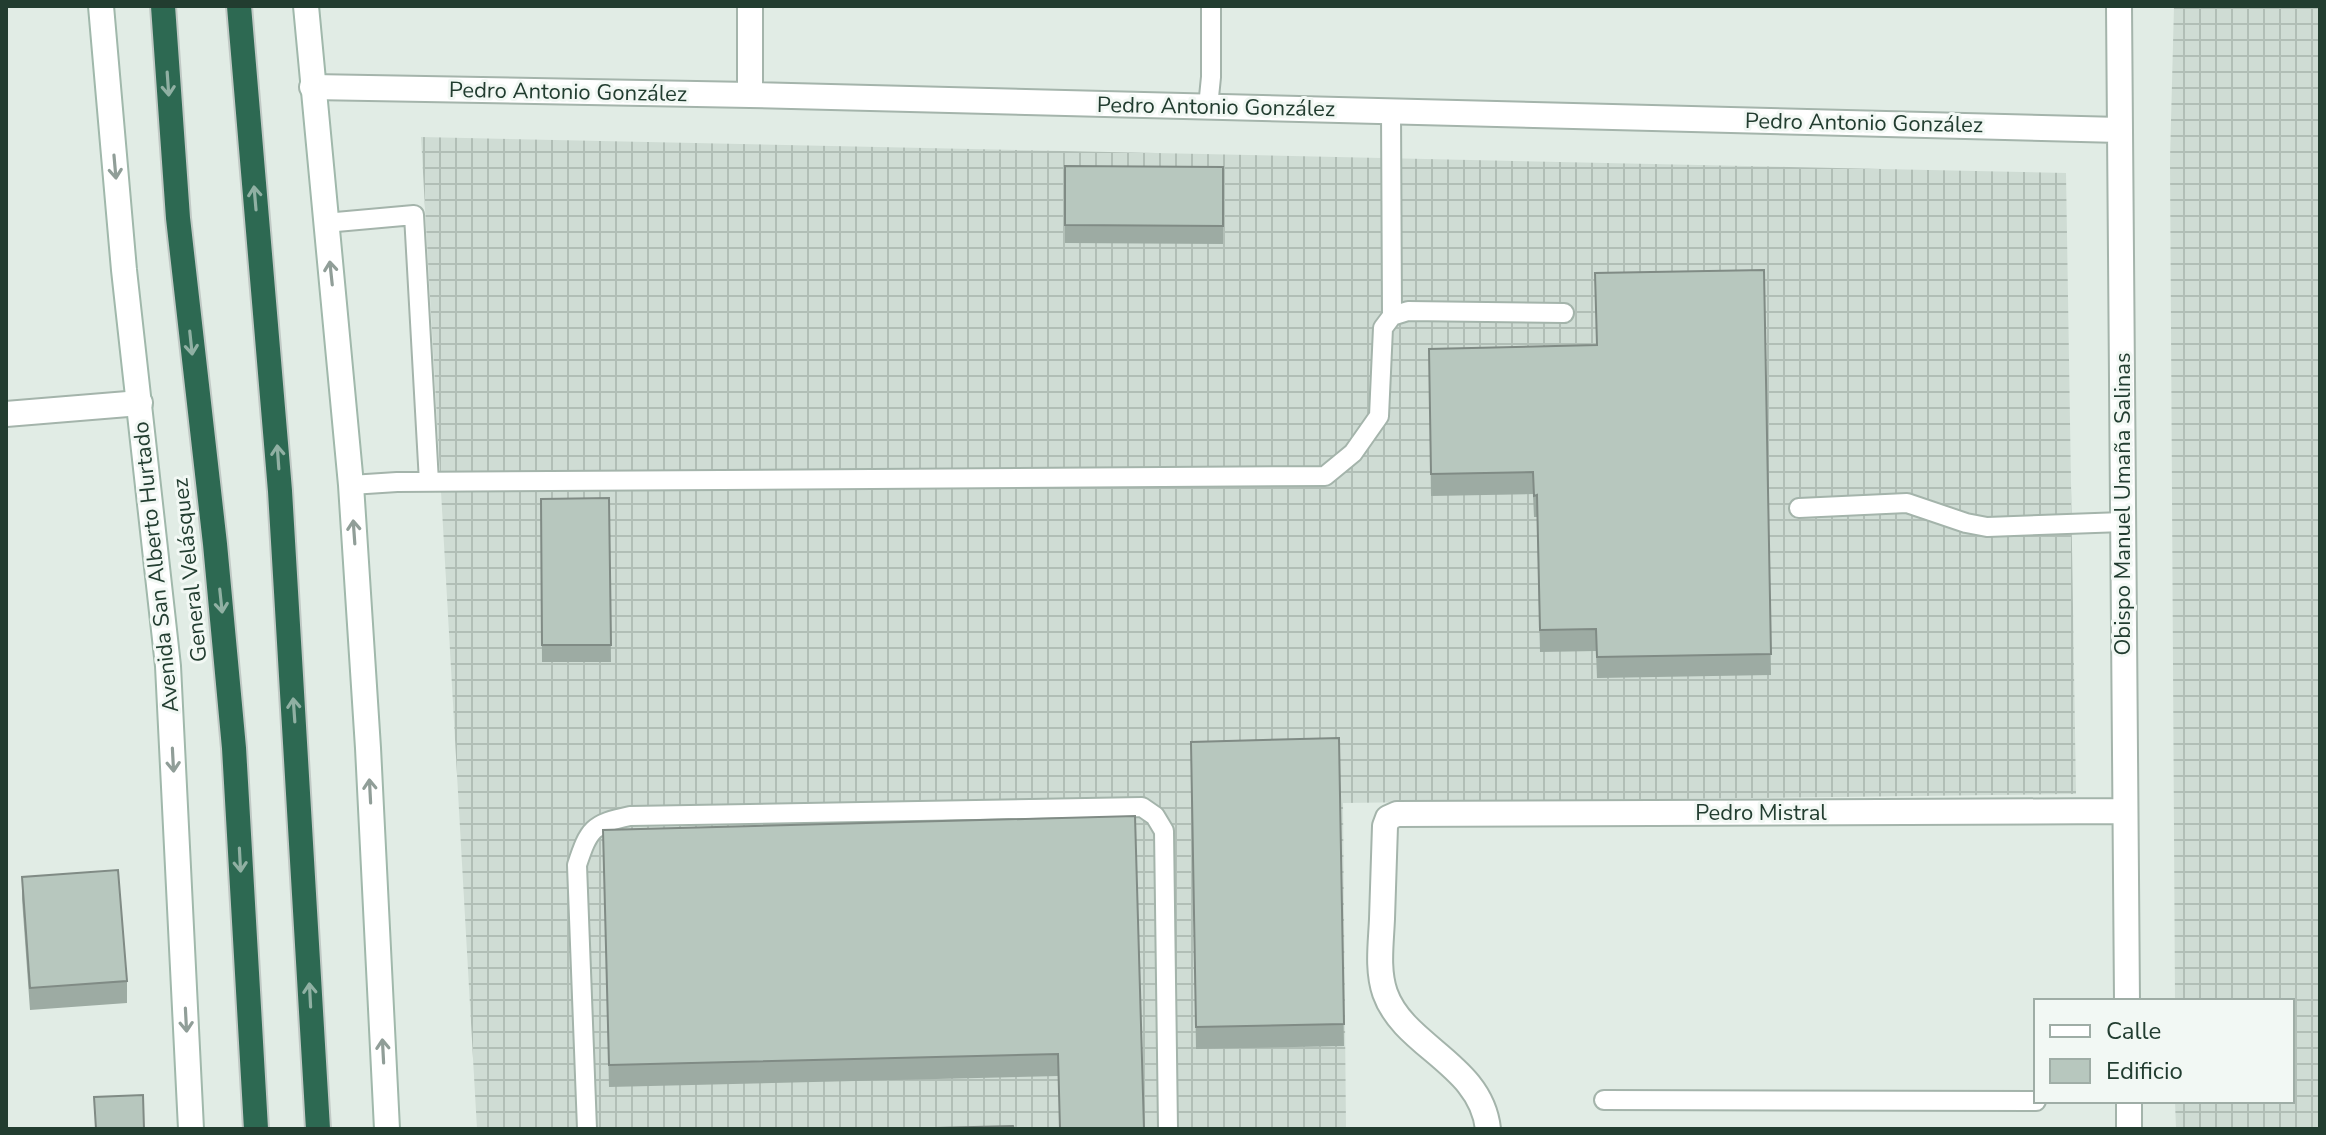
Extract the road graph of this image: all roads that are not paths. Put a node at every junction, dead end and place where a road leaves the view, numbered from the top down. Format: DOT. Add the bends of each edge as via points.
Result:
graph roads {
  1 [pos="101,6"];
  2 [pos="163,6"];
  3 [pos="239,6"];
  4 [pos="306,6"];
  5 [pos="750,6"];
  6 [pos="1211,6"];
  7 [pos="2119,6"];
  8 [pos="312,87"];
  9 [pos="750,95"];
  10 [pos="1208,107"];
  11 [pos="1391,111"];
  12 [pos="2120,130"];
  13 [pos="325,223"];
  14 [pos="1564,313"];
  15 [pos="1392,316"];
  16 [pos="140,403"];
  17 [pos="6,414"];
  18 [pos="429,482"];
  19 [pos="351,485"];
  20 [pos="1799,508"];
  21 [pos="2123,522"];
  22 [pos="2125,811"];
  23 [pos="2127,999"];
  24 [pos="1604,1100"];
  25 [pos="2034,1101"];
  26 [pos="2129,1103"];
  27 [pos="191,1129"];
  28 [pos="256,1129"];
  29 [pos="318,1129"];
  30 [pos="387,1129"];
  31 [pos="587,1129"];
  32 [pos="1168,1129"];
  33 [pos="1488,1129"];
  34 [pos="2129,1129"];
  1 -- 16 [label="street, Avenida San Alberto Hurtado, one-way"];
  2 -- 28 [label="highway, General Velásquez, one-way" via="178,218 234,748"];
  29 -- 3 [label="highway, one-way" via="280,491"];
  4 -- 8 [label="street"];
  5 -- 9 [label="street"];
  6 -- 10 [label="lane"];
  7 -- 12 [label="street, Obispo Manuel Umaña Salinas"];
  8 -- 9 [label="street, Pedro Antonio González"];
  8 -- 13 [label="street"];
  9 -- 10 [label="street, Pedro Antonio González"];
  10 -- 11 [label="street, Pedro Antonio González"];
  11 -- 12 [label="street, Pedro Antonio González"];
  11 -- 15 [label="lane"];
  12 -- 21 [label="street, Obispo Manuel Umaña Salinas"];
  13 -- 18 [label="lane" via="414,215"];
  19 -- 13 [label="street, one-way"];
  14 -- 15 [label="lane" via="1408,311"];
  15 -- 18 [label="lane" via="1383,328 1379,416 1353,453 1325,476"];
  16 -- 17 [label="street"];
  16 -- 27 [label="street, Avenida San Alberto Hurtado, one-way" via="168,666"];
  18 -- 19 [label="lane"];
  30 -- 19 [label="street, one-way"];
  20 -- 21 [label="lane" via="1907,503 1987,527"];
  21 -- 22 [label="street, Obispo Manuel Umaña Salinas"];
  22 -- 23 [label="street, Obispo Manuel Umaña Salinas"];
  22 -- 33 [label="street, Pedro Mistral" via="1388,818 1380,959 1385,993 1401,1018 1468,1083"];
  24 -- 25 [label="lane"];
  26 -- 34 [label="street"];
  31 -- 32 [label="lane" via="577,865 586,839 602,822 630,816 1142,807 1164,831"];
}
